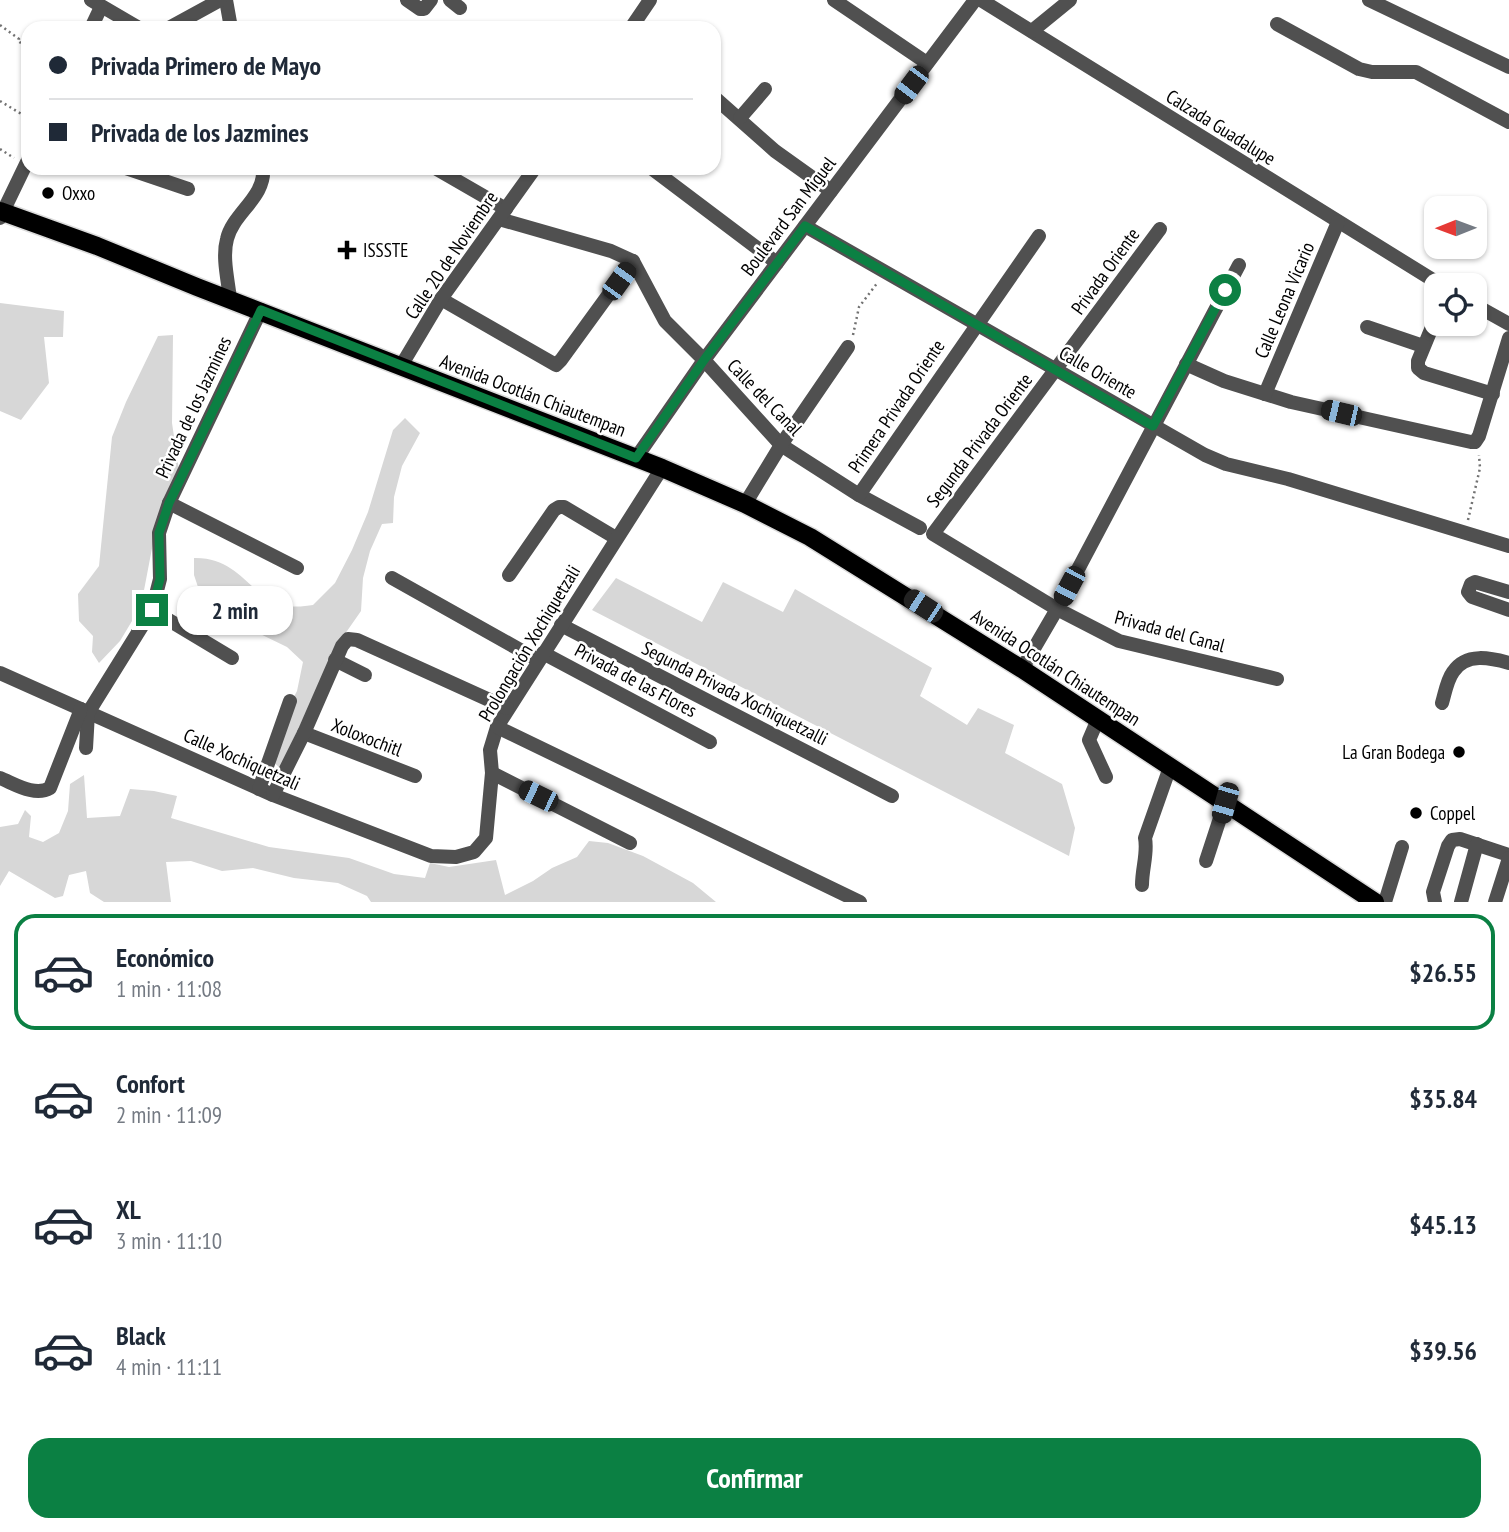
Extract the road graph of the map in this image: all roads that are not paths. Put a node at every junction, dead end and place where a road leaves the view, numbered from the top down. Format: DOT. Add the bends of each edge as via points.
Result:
graph roads {
  1 [pos="220,0"];
  2 [pos="226,0"];
  3 [pos="407,0"];
  4 [pos="431,0"];
  5 [pos="650,0"];
  6 [pos="834,0"];
  7 [pos="975,0"];
  8 [pos="981,0"];
  9 [pos="1070,0"];
  10 [pos="1369,0"];
  11 [pos="96,4"];
  12 [pos="126,21"];
  13 [pos="182,21"];
  14 [pos="230,21"];
  15 [pos="636,21"];
  16 [pos="1277,24"];
  17 [pos="1032,31"];
  18 [pos="927,63"];
  19 [pos="1508,65"];
  20 [pos="765,89"];
  21 [pos="721,103"];
  22 [pos="740,118"];
  23 [pos="1509,122"];
  24 [pos="21,175"];
  25 [pos="147,175"];
  26 [pos="264,175"];
  27 [pos="447,175"];
  28 [pos="531,175"];
  29 [pos="660,175"];
  30 [pos="188,189"];
  31 [pos="831,191"];
  32 [pos="1,214"];
  33 [pos="502,214"];
  34 [pos="1338,222"];
  35 [pos="805,226"];
  36 [pos="1160,229"];
  37 [pos="1039,236"];
  38 [pos="633,261"];
  39 [pos="777,263"];
  40 [pos="1238,265"];
  41 [pos="1424,275"];
  42 [pos="230,299"];
  43 [pos="441,299"];
  44 [pos="261,310"];
  45 [pos="1487,312"];
  46 [pos="977,323"];
  47 [pos="1509,324"];
  48 [pos="1367,327"];
  49 [pos="1428,336"];
  50 [pos="1509,338"];
  51 [pos="1423,346"];
  52 [pos="848,347"];
  53 [pos="704,360"];
  54 [pos="1186,364"];
  55 [pos="401,366"];
  56 [pos="1056,370"];
  57 [pos="1265,394"];
  58 [pos="1493,394"];
  59 [pos="1153,426"];
  60 [pos="781,446"];
  61 [pos="636,458"];
  62 [pos="662,468"];
  63 [pos="859,495"];
  64 [pos="169,503"];
  65 [pos="745,504"];
  66 [pos="927,531"];
  67 [pos="616,538"];
  68 [pos="1509,546"];
  69 [pos="297,568"];
  70 [pos="509,575"];
  71 [pos="392,578"];
  72 [pos="1509,592"];
  73 [pos="1057,608"];
  74 [pos="152,610"];
  75 [pos="1509,610"];
  76 [pos="561,625"];
  77 [pos="540,657"];
  78 [pos="232,658"];
  79 [pos="335,660"];
  80 [pos="1509,663"];
  81 [pos="1022,669"];
  82 [pos="0,673"];
  83 [pos="365,675"];
  84 [pos="1278,679"];
  85 [pos="290,701"];
  86 [pos="1442,703"];
  87 [pos="507,708"];
  88 [pos="85,711"];
  89 [pos="1098,719"];
  90 [pos="497,727"];
  91 [pos="304,733"];
  92 [pos="710,741"];
  93 [pos="86,748"];
  94 [pos="1170,766"];
  95 [pos="492,773"];
  96 [pos="415,776"];
  97 [pos="1106,777"];
  98 [pos="0,778"];
  99 [pos="266,792"];
  100 [pos="892,796"];
  101 [pos="1225,803"];
  102 [pos="630,843"];
  103 [pos="1477,844"];
  104 [pos="1402,847"];
  105 [pos="474,852"];
  106 [pos="1509,856"];
  107 [pos="1206,861"];
  108 [pos="1142,884"];
  109 [pos="860,902"];
  110 [pos="1375,902"];
  111 [pos="1385,902"];
  112 [pos="1435,902"];
  113 [pos="1461,902"];
  114 [pos="1495,902"];
  1 -- 13 [label="street"];
  2 -- 14 [label="street"];
  3 -- 4 [label="street" via="420,9"];
  5 -- 15 [label="street"];
  6 -- 18 [label="street"];
  7 -- 18 [label="street, Boulevard San Miguel"];
  8 -- 17 [label="street, Calzada Guadalupe"];
  9 -- 17 [label="street"];
  10 -- 19 [label="street"];
  11 -- 12 [label="street"];
  16 -- 23 [label="street" via="1359,69 1416,72"];
  17 -- 34 [label="street, Calzada Guadalupe"];
  18 -- 31 [label="street, Boulevard San Miguel"];
  20 -- 22 [label="street"];
  21 -- 22 [label="street"];
  22 -- 31 [label="street"];
  24 -- 32 [label="street"];
  25 -- 30 [label="street"];
  26 -- 42 [label="street" via="265,181 227,236"];
  27 -- 33 [label="street"];
  28 -- 33 [label="street, Calle 20 de Noviembre"];
  29 -- 39 [label="street"];
  31 -- 35 [label="street, Boulevard San Miguel"];
  32 -- 42 [label="main road, Avenida Ocotlán Chiautempan"];
  33 -- 38 [label="street"];
  33 -- 43 [label="street, Calle 20 de Noviembre"];
  34 -- 41 [label="street, Calzada Guadalupe"];
  34 -- 57 [label="street, Calle Leona Vicario"];
  35 -- 39 [label="street, Boulevard San Miguel"];
  35 -- 46 [label="street, Calle Oriente"];
  36 -- 56 [label="street, Privada Oriente"];
  37 -- 46 [label="street, Primera Privada Oriente"];
  38 -- 43 [label="street" via="556,365"];
  38 -- 53 [label="street, Calle del Canal" via="665,321"];
  39 -- 53 [label="street, Boulevard San Miguel"];
  40 -- 54 [label="street"];
  42 -- 44 [label="main road, Avenida Ocotlán Chiautempan"];
  43 -- 55 [label="street, Calle 20 de Noviembre"];
  44 -- 55 [label="main road, Avenida Ocotlán Chiautempan"];
  44 -- 64 [label="street, Privada de los Jazmines"];
  45 -- 47 [label="street"];
  46 -- 56 [label="street, Calle Oriente"];
  46 -- 63 [label="street, Primera Privada Oriente"];
  48 -- 51 [label="street"];
  49 -- 51 [label="street"];
  50 -- 58 [label="street"];
  51 -- 58 [label="street" via="1418,369"];
  52 -- 60 [label="street"];
  53 -- 60 [label="street, Calle del Canal"];
  53 -- 61 [label="street, Boulevard San Miguel"];
  54 -- 57 [label="street"];
  54 -- 59 [label="street"];
  55 -- 61 [label="main road, Avenida Ocotlán Chiautempan"];
  56 -- 59 [label="street, Calle Oriente"];
  56 -- 66 [label="street, Segunda Privada Oriente"];
  57 -- 58 [label="street" via="1475,442"];
  59 -- 68 [label="street, Calle Oriente" via="1226,464"];
  59 -- 73 [label="street"];
  60 -- 63 [label="street, Calle del Canal"];
  60 -- 65 [label="street"];
  61 -- 62 [label="main road, Avenida Ocotlán Chiautempan"];
  62 -- 65 [label="main road, Avenida Ocotlán Chiautempan"];
  62 -- 67 [label="street, Prolongación Xochiquetzali"];
  63 -- 66 [label="street, Calle del Canal"];
  64 -- 69 [label="street"];
  64 -- 74 [label="street, Privada de los Jazmines" via="159,533 160,579"];
  65 -- 81 [label="main road, Avenida Ocotlán Chiautempan" via="810,537"];
  66 -- 73 [label="street, Calle del Canal"];
  67 -- 70 [label="street" via="559,507"];
  67 -- 76 [label="street, Prolongación Xochiquetzali"];
  71 -- 77 [label="street, Privada de las Flores"];
  72 -- 75 [label="street" via="1475,582 1468,592"];
  73 -- 81 [label="street"];
  73 -- 84 [label="street, Privada del Canal" via="1119,641"];
  74 -- 78 [label="street"];
  74 -- 88 [label="street, Privada de los Jazmines"];
  76 -- 77 [label="street, Prolongación Xochiquetzali"];
  76 -- 100 [label="street, Segunda Privada Xochiquetzalli"];
  77 -- 87 [label="street, Prolongación Xochiquetzali"];
  77 -- 92 [label="street, Privada de las Flores"];
  79 -- 83 [label="street"];
  79 -- 87 [label="street" via="348,639 357,640"];
  79 -- 91 [label="street"];
  80 -- 86 [label="street" via="1480,657 1458,666"];
  81 -- 89 [label="main road, Avenida Ocotlán Chiautempan"];
  82 -- 88 [label="street, Calle Xochiquetzali"];
  85 -- 99 [label="street"];
  87 -- 90 [label="street, Prolongación Xochiquetzali"];
  88 -- 93 [label="street"];
  88 -- 98 [label="street, Privada de los Jazmines" via="50,788 34,791"];
  88 -- 99 [label="street, Calle Xochiquetzali"];
  89 -- 94 [label="main road, Avenida Ocotlán Chiautempan"];
  89 -- 97 [label="street" via="1089,740"];
  90 -- 95 [label="street, Prolongación Xochiquetzali" via="490,750"];
  90 -- 109 [label="street"];
  91 -- 96 [label="street, Xoloxochitl"];
  91 -- 99 [label="street"];
  94 -- 101 [label="main road, Avenida Ocotlán Chiautempan"];
  94 -- 108 [label="street" via="1144,838"];
  95 -- 102 [label="street"];
  95 -- 105 [label="street, Prolongación Xochiquetzali" via="486,838"];
  99 -- 105 [label="street, Calle Xochiquetzali" via="431,856"];
  101 -- 107 [label="street"];
  101 -- 110 [label="main road, Avenida Ocotlán Chiautempan"];
  103 -- 106 [label="street"];
  103 -- 112 [label="street" via="1456,838 1450,842 1433,892"];
  103 -- 113 [label="street"];
  104 -- 111 [label="street"];
  106 -- 114 [label="street"];
}
